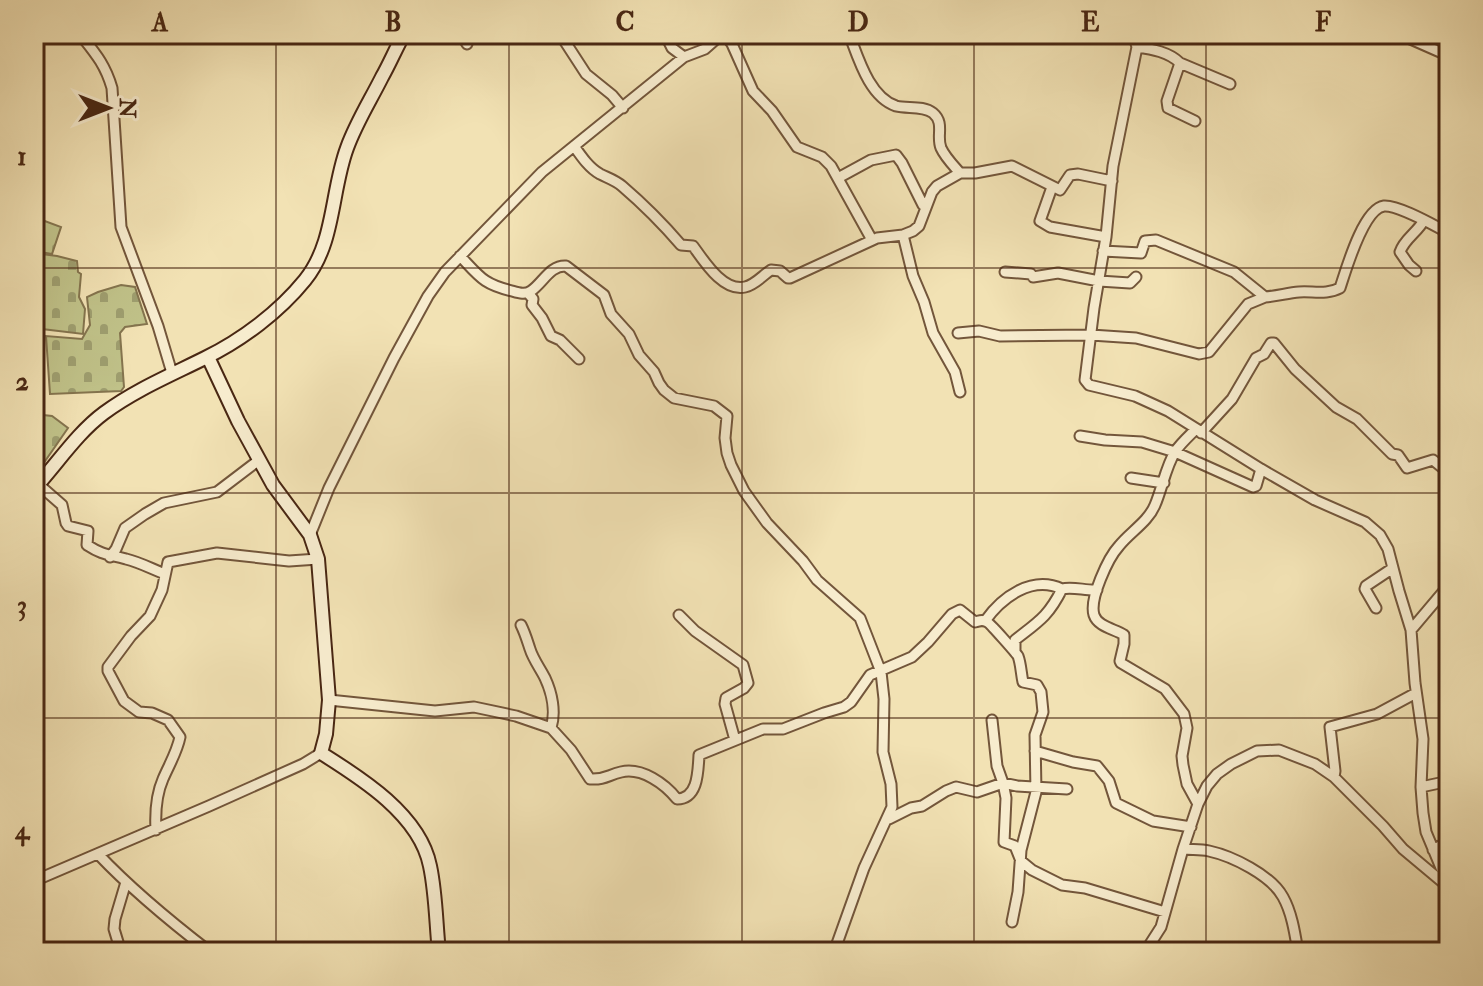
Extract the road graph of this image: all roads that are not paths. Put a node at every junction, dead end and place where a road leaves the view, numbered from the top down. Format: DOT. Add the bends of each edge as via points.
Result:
graph roads {
  1 [pos="80,34"];
  2 [pos="404,34"];
  3 [pos="461,34"];
  4 [pos="560,34"];
  5 [pos="665,34"];
  6 [pos="724,34"];
  7 [pos="849,34"];
  8 [pos="1130,34"];
  9 [pos="1399,34"];
  10 [pos="467,44"];
  11 [pos="1137,47"];
  12 [pos="1449,56"];
  13 [pos="684,57"];
  14 [pos="1180,63"];
  15 [pos="1230,84"];
  16 [pos="623,108"];
  17 [pos="1195,121"];
  18 [pos="574,146"];
  19 [pos="960,173"];
  20 [pos="838,178"];
  21 [pos="1112,181"];
  22 [pos="1052,187"];
  23 [pos="926,206"];
  24 [pos="1424,220"];
  25 [pos="1449,233"];
  26 [pos="903,235"];
  27 [pos="1106,237"];
  28 [pos="872,240"];
  29 [pos="1103,251"];
  30 [pos="460,256"];
  31 [pos="1416,271"];
  32 [pos="1005,272"];
  33 [pos="1136,277"];
  34 [pos="1099,281"];
  35 [pos="528,293"];
  36 [pos="1265,297"];
  37 [pos="958,333"];
  38 [pos="1091,335"];
  39 [pos="208,357"];
  40 [pos="579,359"];
  41 [pos="172,373"];
  42 [pos="960,392"];
  43 [pos="1198,431"];
  44 [pos="1080,436"];
  45 [pos="1175,452"];
  46 [pos="259,460"];
  47 [pos="1261,469"];
  48 [pos="1449,473"];
  49 [pos="1131,478"];
  50 [pos="1164,483"];
  51 [pos="36,486"];
  52 [pos="310,535"];
  53 [pos="110,557"];
  54 [pos="318,559"];
  55 [pos="1393,568"];
  56 [pos="165,574"];
  57 [pos="1449,585"];
  58 [pos="1062,589"];
  59 [pos="1097,590"];
  60 [pos="1376,608"];
  61 [pos="679,615"];
  62 [pos="985,621"];
  63 [pos="521,625"];
  64 [pos="1411,630"];
  65 [pos="1015,651"];
  66 [pos="881,672"];
  67 [pos="1416,693"];
  68 [pos="329,700"];
  69 [pos="992,720"];
  70 [pos="551,728"];
  71 [pos="735,740"];
  72 [pos="1035,751"];
  73 [pos="321,753"];
  74 [pos="1334,777"];
  75 [pos="1449,781"];
  76 [pos="1003,783"];
  77 [pos="1036,787"];
  78 [pos="1421,787"];
  79 [pos="1067,789"];
  80 [pos="1198,804"];
  81 [pos="886,821"];
  82 [pos="1191,827"];
  83 [pos="156,830"];
  84 [pos="1449,841"];
  85 [pos="1183,849"];
  86 [pos="1433,850"];
  87 [pos="98,854"];
  88 [pos="1021,861"];
  89 [pos="34,881"];
  90 [pos="126,882"];
  91 [pos="1449,887"];
  92 [pos="1165,912"];
  93 [pos="1012,922"];
  94 [pos="121,952"];
  95 [pos="210,952"];
  96 [pos="439,952"];
  97 [pos="834,952"];
  98 [pos="1145,952"];
  99 [pos="1298,952"];
  1 -- 41 [label="street" via="98,55 112,88 121,227"];
  2 -- 39 [label="street" via="346,150 317,261 267,317"];
  3 -- 10 [label="street"];
  4 -- 16 [label="street" via="586,74"];
  5 -- 13 [label="street"];
  6 -- 13 [label="street"];
  6 -- 20 [label="street" via="753,91 797,147 822,157"];
  7 -- 19 [label="street" via="865,75 885,100 934,113 940,122 939,144"];
  8 -- 11 [label="street"];
  9 -- 12 [label="street"];
  11 -- 14 [label="street"];
  11 -- 21 [label="street"];
  13 -- 16 [label="street"];
  14 -- 15 [label="street"];
  14 -- 17 [label="street" via="1168,108"];
  16 -- 18 [label="street"];
  18 -- 28 [label="street" via="681,245 693,246 718,278 736,287 747,287 771,270 790,278"];
  18 -- 30 [label="street"];
  19 -- 22 [label="street" via="1012,166"];
  19 -- 23 [label="street" via="937,186"];
  20 -- 23 [label="street" via="871,160 896,155"];
  20 -- 28 [label="street"];
  21 -- 22 [label="street" via="1078,174 1070,175 1060,190"];
  21 -- 27 [label="street"];
  22 -- 27 [label="street" via="1040,221"];
  23 -- 26 [label="street" via="919,226"];
  24 -- 25 [label="street"];
  24 -- 31 [label="street" via="1400,252"];
  24 -- 36 [label="street" via="1383,206 1362,230 1340,288"];
  26 -- 28 [label="street"];
  26 -- 42 [label="street" via="933,333"];
  27 -- 29 [label="street"];
  29 -- 34 [label="street"];
  29 -- 36 [label="street" via="1141,253 1145,241 1156,240 1234,272"];
  30 -- 35 [label="street" via="492,286"];
  30 -- 52 [label="street" via="411,326"];
  32 -- 34 [label="street" via="1033,277 1058,273"];
  33 -- 34 [label="street" via="1130,283"];
  34 -- 38 [label="street"];
  35 -- 40 [label="street" via="548,333"];
  35 -- 66 [label="street" via="555,268 566,266 604,295 611,314 664,390 674,398 714,406 727,416 727,453 744,491 808,570 860,618"];
  36 -- 38 [label="street" via="1248,304 1209,352"];
  37 -- 38 [label="street"];
  38 -- 43 [label="street" via="1085,380 1089,385 1135,396"];
  39 -- 41 [label="street"];
  39 -- 46 [label="street"];
  41 -- 51 [label="street" via="102,414"];
  43 -- 45 [label="street"];
  43 -- 47 [label="street"];
  43 -- 48 [label="street" via="1232,399 1256,358 1274,343 1295,369 1407,468 1433,460"];
  44 -- 45 [label="street" via="1142,442"];
  45 -- 47 [label="street" via="1253,487"];
  45 -- 50 [label="street"];
  46 -- 52 [label="street"];
  46 -- 53 [label="street" via="217,492 164,503 145,514 125,528"];
  47 -- 55 [label="street" via="1365,522 1380,535"];
  49 -- 50 [label="street"];
  50 -- 59 [label="street" via="1155,507 1110,558"];
  51 -- 53 [label="street" via="62,505 68,526 87,529 87,545"];
  52 -- 54 [label="street"];
  53 -- 56 [label="street"];
  54 -- 56 [label="street" via="217,553 168,562"];
  54 -- 68 [label="street"];
  55 -- 60 [label="street" via="1366,586"];
  55 -- 64 [label="street"];
  56 -- 83 [label="street" via="150,616 108,667 124,701 139,712 168,720 180,737 156,799"];
  57 -- 64 [label="street"];
  58 -- 59 [label="street"];
  58 -- 62 [label="street" via="1026,587 1002,601"];
  58 -- 65 [label="street" via="1048,614 1015,640"];
  59 -- 80 [label="street" via="1095,617 1124,635 1121,663 1165,689 1184,714 1183,765"];
  61 -- 71 [label="street" via="743,665 748,683 725,704"];
  62 -- 65 [label="street"];
  62 -- 66 [label="street" via="975,622 960,610 912,657"];
  63 -- 70 [label="street" via="547,681 553,702"];
  64 -- 67 [label="street"];
  65 -- 72 [label="street" via="1023,682 1037,685 1041,692 1043,712"];
  66 -- 71 [label="street" via="870,675 844,707"];
  66 -- 81 [label="street" via="883,752 892,807"];
  67 -- 74 [label="street" via="1377,714 1330,727"];
  67 -- 78 [label="street" via="1423,739"];
  68 -- 70 [label="street" via="435,711 491,709"];
  68 -- 73 [label="street"];
  69 -- 76 [label="street"];
  70 -- 71 [label="street" via="590,779 622,772 647,775 682,800 693,789 699,755"];
  72 -- 77 [label="street"];
  72 -- 82 [label="street" via="1097,766 1116,803 1153,821"];
  73 -- 83 [label="street"];
  73 -- 96 [label="street" via="385,797 420,842 430,863"];
  74 -- 80 [label="street" via="1279,750 1257,751 1217,774"];
  74 -- 91 [label="street" via="1403,849"];
  75 -- 78 [label="street"];
  76 -- 77 [label="street"];
  76 -- 81 [label="street" via="977,792 951,788"];
  76 -- 88 [label="street" via="1004,842 1015,846"];
  77 -- 79 [label="street"];
  77 -- 88 [label="street"];
  78 -- 86 [label="street"];
  80 -- 82 [label="street"];
  81 -- 97 [label="street"];
  82 -- 85 [label="street"];
  83 -- 87 [label="street"];
  84 -- 86 [label="street"];
  85 -- 92 [label="street"];
  85 -- 99 [label="street" via="1228,856 1276,887 1285,899"];
  86 -- 91 [label="street"];
  87 -- 89 [label="street"];
  87 -- 90 [label="street"];
  88 -- 92 [label="street" via="1062,885"];
  88 -- 93 [label="street"];
  90 -- 94 [label="street" via="114,929"];
  90 -- 95 [label="street"];
  92 -- 98 [label="street"];
}
